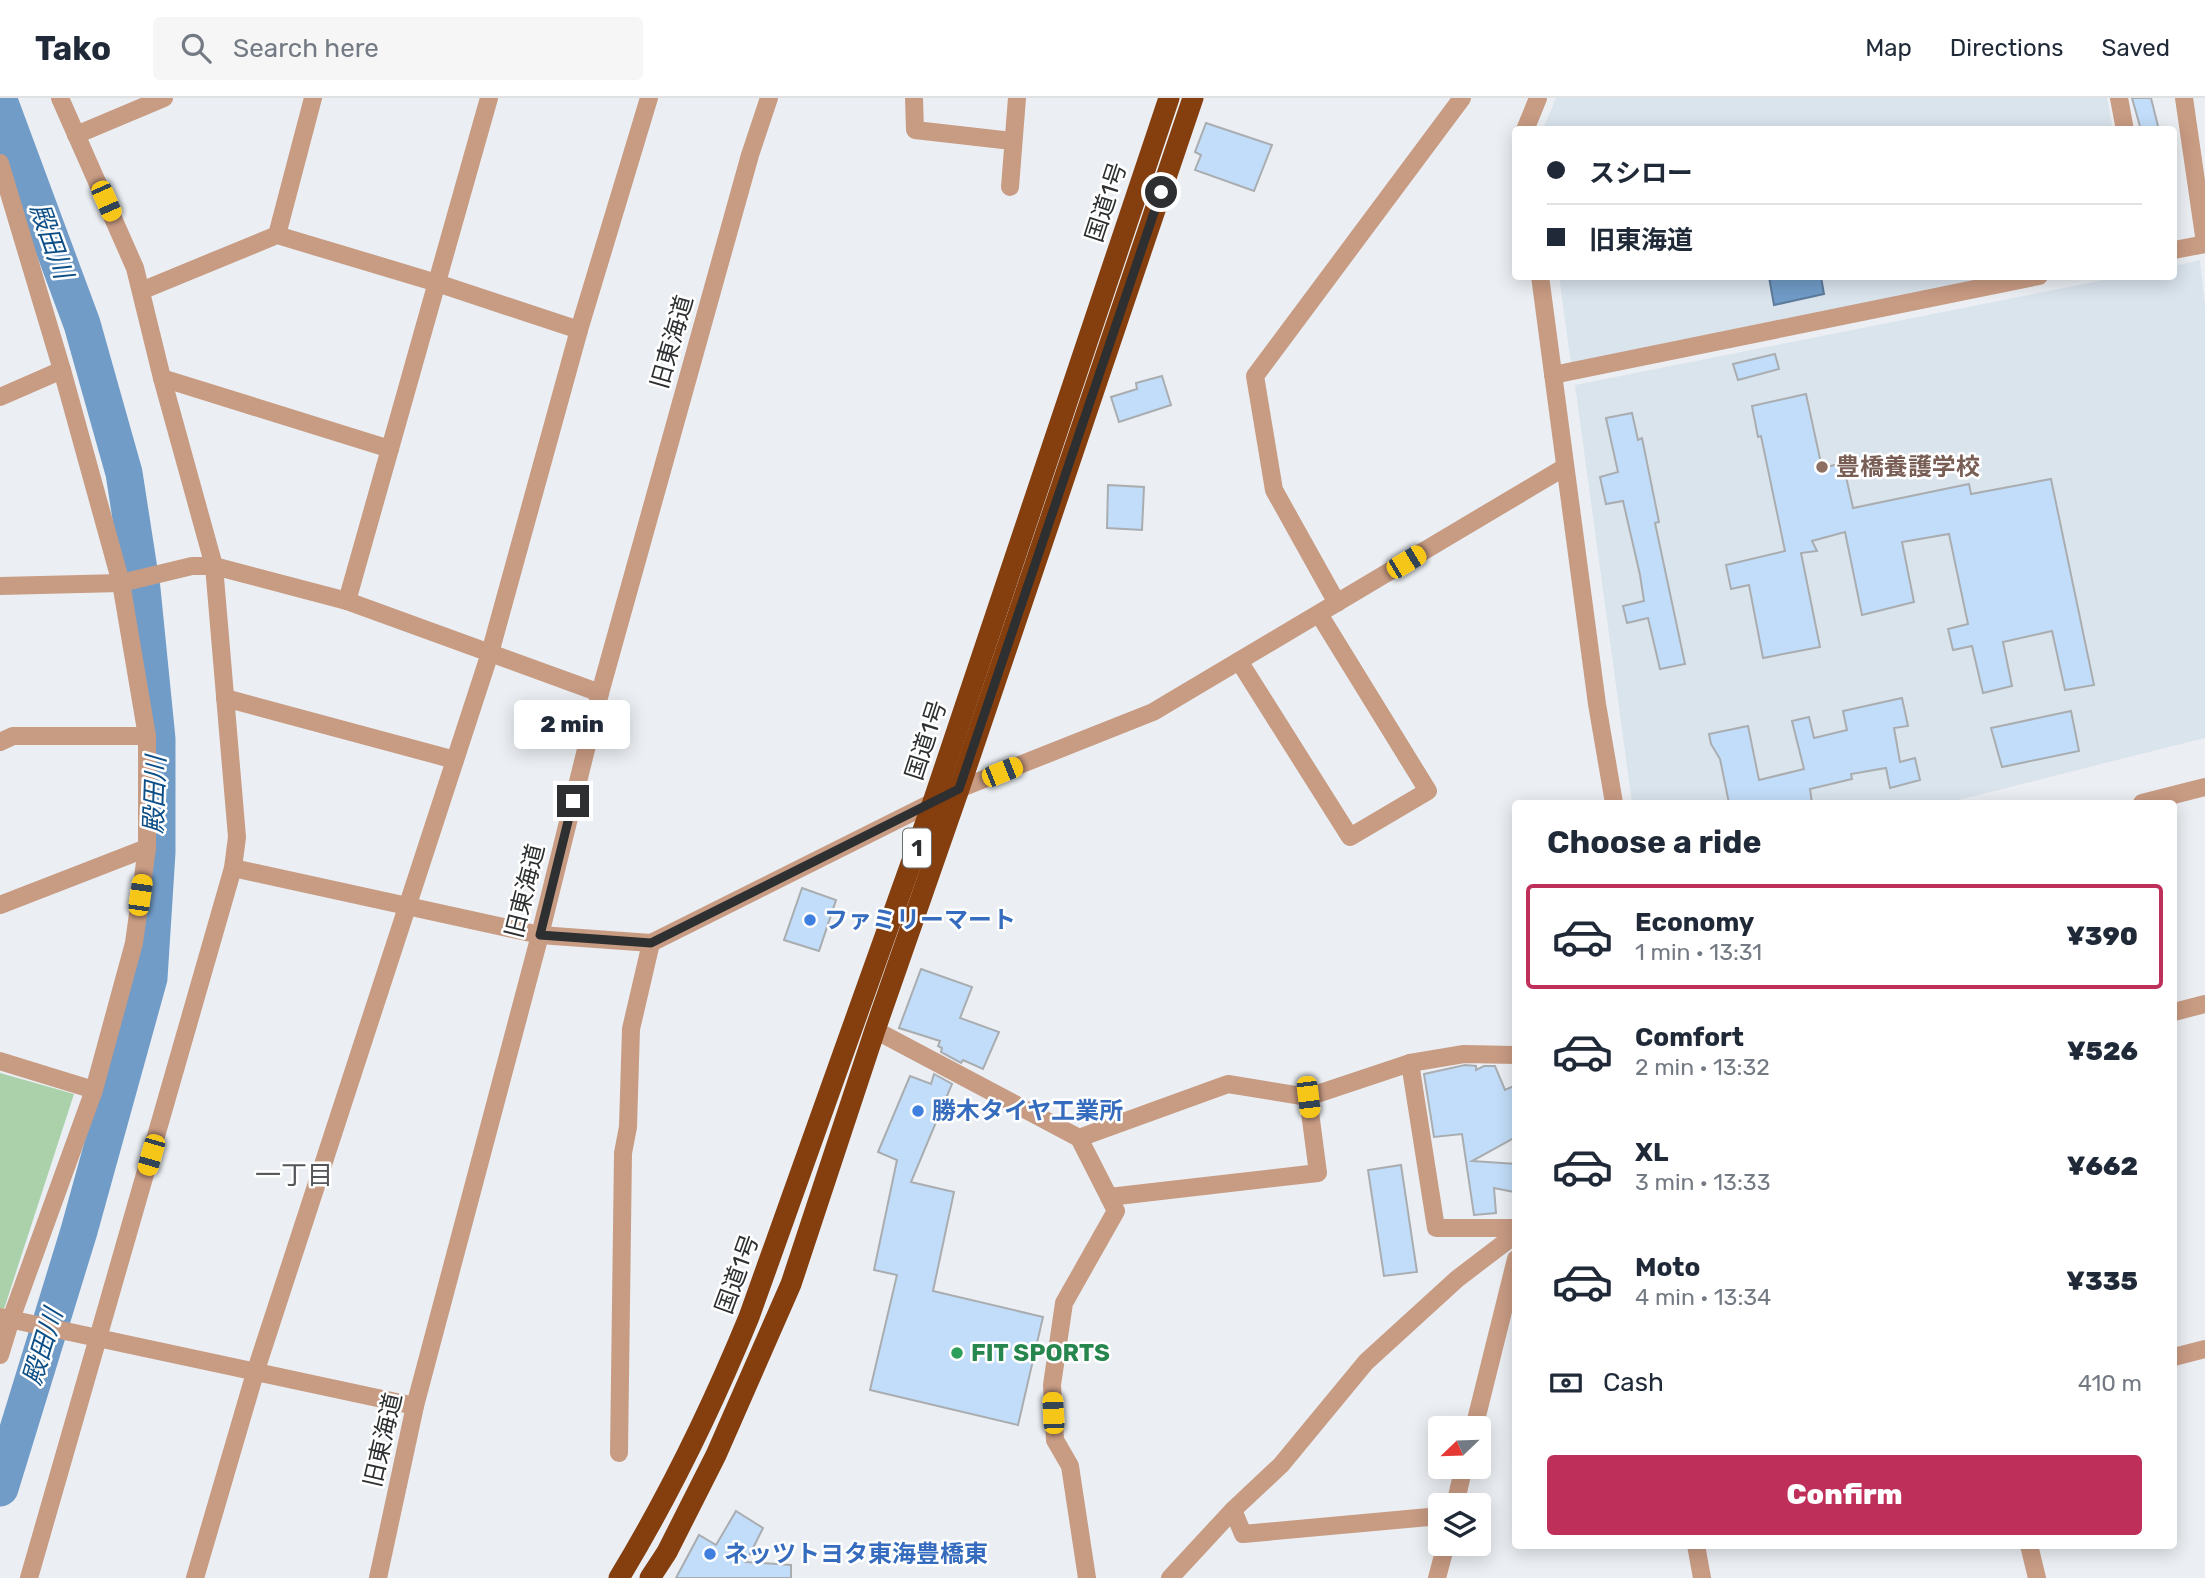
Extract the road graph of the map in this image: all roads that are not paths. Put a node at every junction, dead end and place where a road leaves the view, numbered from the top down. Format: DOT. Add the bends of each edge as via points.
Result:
graph roads {
  1 [pos="60,98"];
  2 [pos="164,98"];
  3 [pos="313,98"];
  4 [pos="489,98"];
  5 [pos="649,98"];
  6 [pos="769,98"];
  7 [pos="914,98"];
  8 [pos="1017,98"];
  9 [pos="1169,98"];
  10 [pos="1193,98"];
  11 [pos="1462,98"];
  12 [pos="1538,98"];
  13 [pos="2119,98"];
  14 [pos="2184,98"];
  15 [pos="1527,126"];
  16 [pos="2124,126"];
  17 [pos="76,135"];
  18 [pos="1012,141"];
  19 [pos="2,174"];
  20 [pos="1010,187"];
  21 [pos="277,235"];
  22 [pos="2205,243"];
  23 [pos="2177,249"];
  24 [pos="1541,280"];
  25 [pos="2019,280"];
  26 [pos="437,283"];
  27 [pos="141,291"];
  28 [pos="579,330"];
  29 [pos="62,370"];
  30 [pos="1553,375"];
  31 [pos="162,378"];
  32 [pos="0,397"];
  33 [pos="390,449"];
  34 [pos="1565,467"];
  35 [pos="214,566"];
  36 [pos="127,581"];
  37 [pos="0,586"];
  38 [pos="347,601"];
  39 [pos="1337,603"];
  40 [pos="1319,614"];
  41 [pos="490,653"];
  42 [pos="1239,661"];
  43 [pos="600,693"];
  44 [pos="225,698"];
  45 [pos="148,736"];
  46 [pos="0,742"];
  47 [pos="455,760"];
  48 [pos="2205,787"];
  49 [pos="959,789"];
  50 [pos="1613,800"];
  51 [pos="2154,800"];
  52 [pos="933,802"];
  53 [pos="147,848"];
  54 [pos="233,868"];
  55 [pos="0,905"];
  56 [pos="407,905"];
  57 [pos="540,935"];
  58 [pos="651,943"];
  59 [pos="2205,1004"];
  60 [pos="2177,1011"];
  61 [pos="875,1030"];
  62 [pos="1512,1055"];
  63 [pos="0,1062"];
  64 [pos="1410,1063"];
  65 [pos="94,1090"];
  66 [pos="1308,1097"];
  67 [pos="1079,1138"];
  68 [pos="1109,1197"];
  69 [pos="1512,1228"];
  70 [pos="1512,1237"];
  71 [pos="1512,1275"];
  72 [pos="5,1318"];
  73 [pos="92,1336"];
  74 [pos="2205,1349"];
  75 [pos="0,1354"];
  76 [pos="2177,1356"];
  77 [pos="255,1373"];
  78 [pos="415,1406"];
  79 [pos="1477,1416"];
  80 [pos="619,1453"];
  81 [pos="1233,1510"];
  82 [pos="1428,1517"];
  83 [pos="1697,1549"];
  84 [pos="2030,1549"];
  85 [pos="1443,1556"];
  86 [pos="29,1578"];
  87 [pos="195,1578"];
  88 [pos="378,1578"];
  89 [pos="619,1578"];
  90 [pos="650,1578"];
  91 [pos="1087,1578"];
  92 [pos="1170,1578"];
  93 [pos="1437,1578"];
  94 [pos="1702,1578"];
  95 [pos="2037,1578"];
  1 -- 17 [label="street"];
  2 -- 17 [label="street"];
  3 -- 21 [label="street"];
  4 -- 26 [label="street"];
  5 -- 28 [label="street"];
  6 -- 43 [label="street, 旧東海道"];
  7 -- 18 [label="street" via="915,130"];
  8 -- 18 [label="street"];
  9 -- 52 [label="highway, 国道1号 / 1"];
  10 -- 49 [label="highway, 国道1号 / 1"];
  11 -- 39 [label="street" via="1255,376 1274,490"];
  12 -- 15 [label="street"];
  13 -- 16 [label="street"];
  14 -- 22 [label="street"];
  17 -- 27 [label="street"];
  18 -- 20 [label="street"];
  19 -- 29 [label="street"];
  21 -- 26 [label="street"];
  21 -- 27 [label="street"];
  22 -- 23 [label="street"];
  24 -- 30 [label="street"];
  25 -- 30 [label="street"];
  26 -- 28 [label="street"];
  26 -- 33 [label="street"];
  27 -- 31 [label="street"];
  28 -- 41 [label="street"];
  29 -- 32 [label="street"];
  29 -- 36 [label="street"];
  30 -- 34 [label="street"];
  31 -- 33 [label="street"];
  31 -- 35 [label="street"];
  33 -- 38 [label="street"];
  34 -- 39 [label="street"];
  34 -- 50 [label="street"];
  35 -- 36 [label="street" via="192,566"];
  35 -- 38 [label="street"];
  35 -- 44 [label="street"];
  36 -- 37 [label="street"];
  36 -- 45 [label="street"];
  38 -- 41 [label="street"];
  39 -- 40 [label="street"];
  40 -- 42 [label="street"];
  40 -- 42 [label="street" via="1428,791 1350,836"];
  41 -- 43 [label="street"];
  41 -- 47 [label="street"];
  42 -- 49 [label="street" via="1153,712"];
  43 -- 57 [label="street, 旧東海道"];
  44 -- 47 [label="street"];
  44 -- 54 [label="street" via="237,837"];
  45 -- 46 [label="street" via="13,736"];
  45 -- 53 [label="street"];
  47 -- 56 [label="street"];
  48 -- 51 [label="street"];
  49 -- 52 [label="street"];
  49 -- 61 [label="highway, 国道1号 / 1"];
  52 -- 58 [label="street"];
  52 -- 89 [label="highway, 国道1号 / 1" via="750,1317 657,1516"];
  53 -- 55 [label="street"];
  53 -- 65 [label="street" via="134,943"];
  54 -- 56 [label="street"];
  54 -- 73 [label="street"];
  56 -- 57 [label="street"];
  56 -- 77 [label="street"];
  57 -- 58 [label="street"];
  57 -- 78 [label="street, 旧東海道"];
  58 -- 80 [label="street" via="631,1029 628,1127 622,1153"];
  59 -- 60 [label="street"];
  61 -- 67 [label="street"];
  61 -- 90 [label="highway, 国道1号 / 1" via="791,1284 716,1455"];
  62 -- 64 [label="street" via="1464,1054"];
  63 -- 65 [label="street"];
  64 -- 66 [label="street"];
  64 -- 69 [label="street" via="1436,1228"];
  65 -- 72 [label="street"];
  66 -- 67 [label="street" via="1228,1084"];
  66 -- 68 [label="street" via="1318,1174"];
  67 -- 68 [label="street"];
  68 -- 91 [label="street" via="1116,1211 1064,1303 1052,1385 1055,1440 1070,1466"];
  70 -- 81 [label="street" via="1457,1279 1366,1362 1281,1465"];
  71 -- 79 [label="street"];
  72 -- 73 [label="street"];
  72 -- 75 [label="street"];
  73 -- 77 [label="street"];
  73 -- 86 [label="street"];
  74 -- 76 [label="street"];
  77 -- 78 [label="street"];
  77 -- 87 [label="street"];
  78 -- 88 [label="street, 旧東海道"];
  81 -- 82 [label="street" via="1243,1534"];
  81 -- 92 [label="street"];
  83 -- 94 [label="street"];
  84 -- 95 [label="street"];
  85 -- 93 [label="street"];
}
